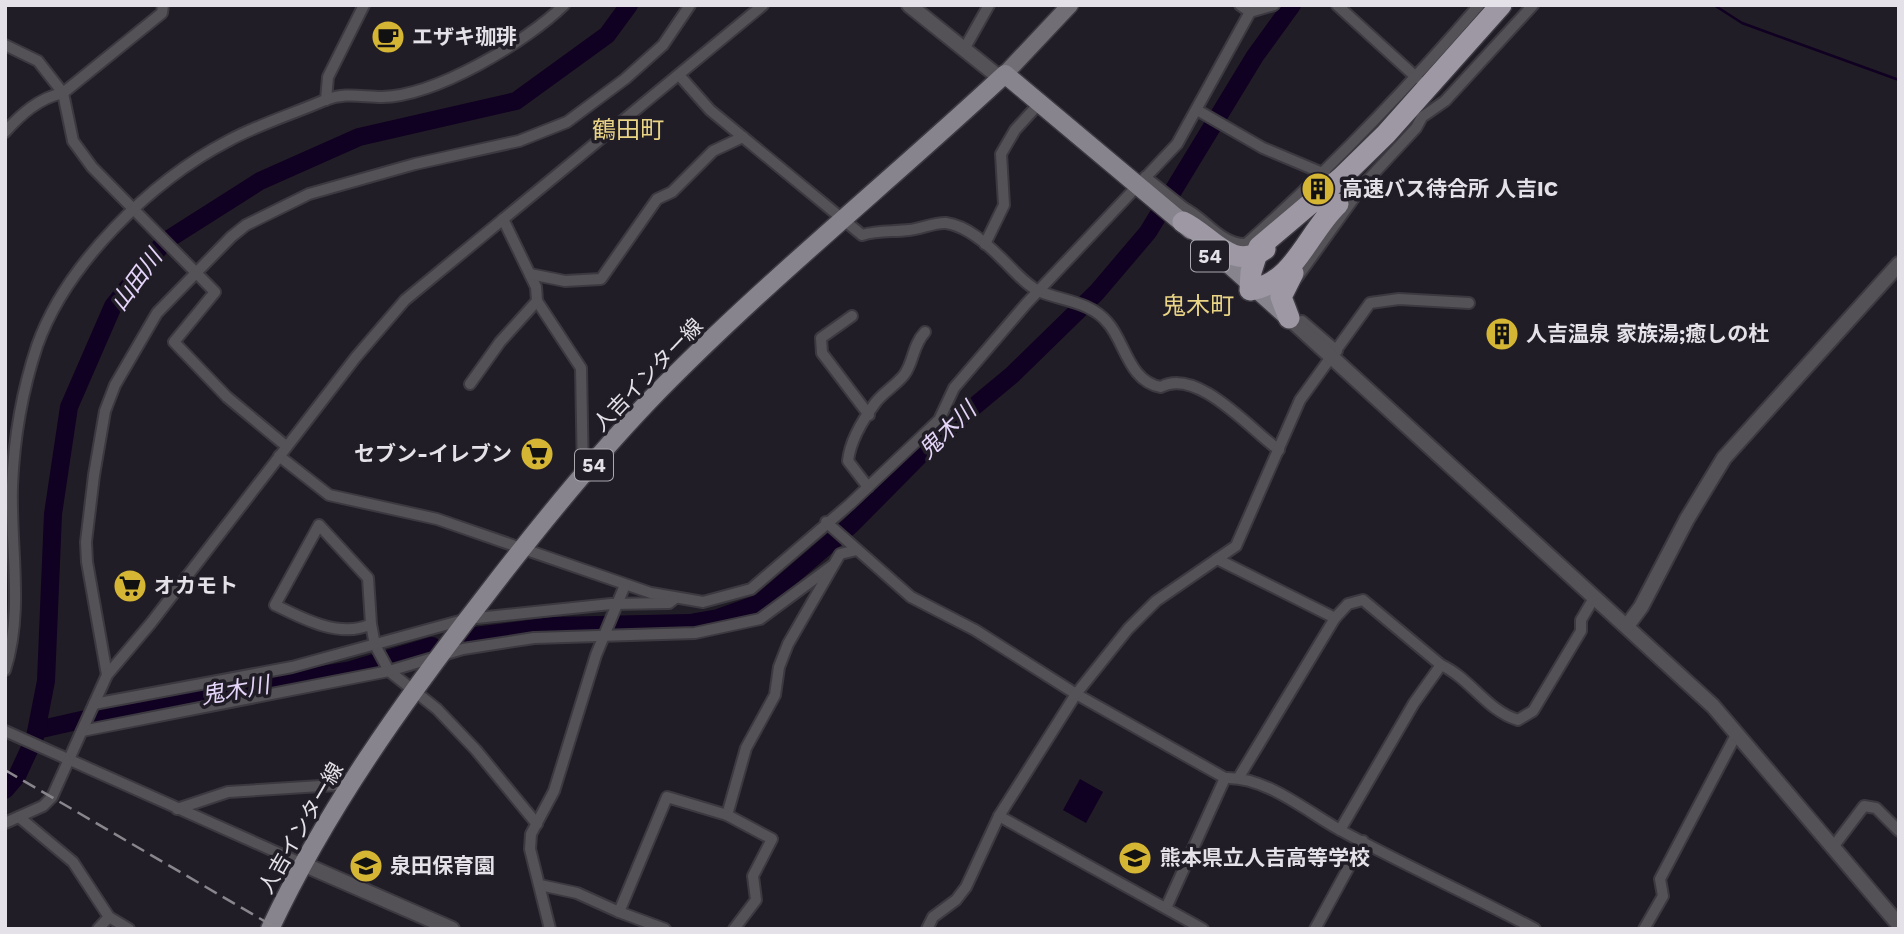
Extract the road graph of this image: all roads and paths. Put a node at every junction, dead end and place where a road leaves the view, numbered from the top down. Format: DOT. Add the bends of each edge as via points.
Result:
graph roads {
  1 [pos="163,5"];
  2 [pos="364,5"];
  3 [pos="564,5"];
  4 [pos="690,5"];
  5 [pos="762,5"];
  6 [pos="909,5"];
  7 [pos="918,5"];
  8 [pos="989,5"];
  9 [pos="1070,5"];
  10 [pos="1240,5"];
  11 [pos="1274,5"];
  12 [pos="1337,5"];
  13 [pos="1479,5"];
  14 [pos="1501,5"];
  15 [pos="1532,5"];
  16 [pos="1250,12"];
  17 [pos="967,44"];
  18 [pos="5,45"];
  19 [pos="679,75"];
  20 [pos="1003,76"];
  21 [pos="1417,78"];
  22 [pos="63,93"];
  23 [pos="326,100"];
  24 [pos="1036,107"];
  25 [pos="1197,110"];
  26 [pos="5,132"];
  27 [pos="1386,134"];
  28 [pos="743,137"];
  29 [pos="1334,176"];
  30 [pos="1139,184"];
  31 [pos="1338,204"];
  32 [pos="135,210"];
  33 [pos="503,219"];
  34 [pos="1178,219"];
  35 [pos="844,220"];
  36 [pos="985,244"];
  37 [pos="1255,256"];
  38 [pos="1899,264"];
  39 [pos="193,273"];
  40 [pos="530,274"];
  41 [pos="1281,278"];
  42 [pos="1252,288"];
  43 [pos="1039,292"];
  44 [pos="537,302"];
  45 [pos="1469,303"];
  46 [pos="852,316"];
  47 [pos="1289,318"];
  48 [pos="925,331"];
  49 [pos="1333,357"];
  50 [pos="470,384"];
  51 [pos="869,415"];
  52 [pos="1279,450"];
  53 [pos="283,451"];
  54 [pos="583,478"];
  55 [pos="868,487"];
  56 [pos="826,522"];
  57 [pos="523,547"];
  58 [pos="857,550"];
  59 [pos="1217,559"];
  60 [pos="832,566"];
  61 [pos="10,580"];
  62 [pos="625,585"];
  63 [pos="676,598"];
  64 [pos="1594,598"];
  65 [pos="617,605"];
  66 [pos="1335,618"];
  67 [pos="467,619"];
  68 [pos="371,624"];
  69 [pos="1627,626"];
  70 [pos="607,631"];
  71 [pos="375,645"];
  72 [pos="439,656"];
  73 [pos="1441,665"];
  74 [pos="5,670"];
  75 [pos="390,671"];
  76 [pos="107,675"];
  77 [pos="412,692"];
  78 [pos="1076,694"];
  79 [pos="94,704"];
  80 [pos="5,731"];
  81 [pos="82,731"];
  82 [pos="1737,733"];
  83 [pos="65,760"];
  84 [pos="1239,777"];
  85 [pos="1226,778"];
  86 [pos="352,784"];
  87 [pos="177,809"];
  88 [pos="727,815"];
  89 [pos="999,816"];
  90 [pos="19,817"];
  91 [pos="5,823"];
  92 [pos="537,824"];
  93 [pos="1340,830"];
  94 [pos="1899,831"];
  95 [pos="1363,841"];
  96 [pos="1833,847"];
  97 [pos="303,864"];
  98 [pos="540,886"];
  99 [pos="1166,908"];
  100 [pos="619,912"];
  101 [pos="109,916"];
  102 [pos="1899,925"];
  103 [pos="98,929"];
  104 [pos="129,929"];
  105 [pos="270,929"];
  106 [pos="452,929"];
  107 [pos="550,929"];
  108 [pos="665,929"];
  109 [pos="734,929"];
  110 [pos="927,929"];
  111 [pos="1203,929"];
  112 [pos="1315,929"];
  113 [pos="1535,929"];
  114 [pos="1644,929"];
  1 -- 22 [label="street" via="162,13"];
  2 -- 23 [label="street" via="328,77"];
  3 -- 23 [label="street" via="495,57 451,77 383,97 361,93"];
  4 -- 39 [label="street" via="663,45 567,122 519,142 415,164 309,194 246,225"];
  5 -- 19 [label="street"];
  6 -- 20 [label="street"];
  7 -- 17 [label="street"];
  8 -- 17 [label="street"];
  9 -- 20 [label="main road"];
  10 -- 16 [label="street"];
  11 -- 16 [label="street"];
  12 -- 21 [label="street"];
  13 -- 21 [label="street"];
  14 -- 27 [label="highway"];
  15 -- 49 [label="street" via="1445,101 1422,117 1364,184 1291,287 1288,298 1299,318"];
  16 -- 25 [label="street"];
  17 -- 20 [label="street"];
  18 -- 22 [label="street" via="38,61"];
  19 -- 28 [label="street" via="710,110"];
  19 -- 33 [label="street"];
  20 -- 24 [label="main road, 54"];
  20 -- 30 [label="main road, 54"];
  20 -- 35 [label="main road, 人吉インター線 / 54"];
  21 -- 29 [label="street"];
  22 -- 26 [label="street" via="46,96"];
  22 -- 32 [label="street" via="74,141 92,167"];
  23 -- 32 [label="street" via="225,142 186,167"];
  24 -- 30 [label="main road, 54"];
  24 -- 36 [label="street" via="1001,154 1004,205"];
  25 -- 29 [label="street" via="1263,148"];
  25 -- 30 [label="street" via="1177,144"];
  27 -- 29 [label="highway"];
  27 -- 31 [label="highway"];
  28 -- 35 [label="street"];
  28 -- 40 [label="street" via="713,151 672,192 657,199 601,279 565,281"];
  29 -- 34 [label="street" via="1246,244 1218,234 1198,215"];
  29 -- 37 [label="highway" via="1265,240"];
  30 -- 34 [label="main road, 54"];
  30 -- 43 [label="street"];
  31 -- 41 [label="highway" via="1322,219"];
  31 -- 47 [label="highway" via="1284,289 1282,306"];
  32 -- 39 [label="street"];
  32 -- 61 [label="street" via="83,263 58,301 37,348 18,422"];
  33 -- 40 [label="street"];
  33 -- 53 [label="street" via="405,300"];
  34 -- 37 [label="highway" via="1229,255"];
  34 -- 42 [label="main road, 54"];
  35 -- 36 [label="street" via="862,235 945,223 964,229"];
  35 -- 54 [label="main road, 人吉インター線 / 54" via="648,403"];
  36 -- 43 [label="street"];
  37 -- 41 [label="highway" via="1261,269"];
  37 -- 42 [label="highway"];
  38 -- 69 [label="street" via="1724,458"];
  39 -- 53 [label="street" via="215,292 174,342"];
  39 -- 76 [label="street" via="144,331 105,411 86,542"];
  40 -- 44 [label="street"];
  41 -- 42 [label="highway"];
  42 -- 47 [label="main road, 54"];
  42 -- 49 [label="street"];
  43 -- 52 [label="street" via="1097,311 1110,324 1128,360 1150,383 1161,387 1177,380 1200,387"];
  43 -- 55 [label="street" via="954,388 939,421"];
  44 -- 50 [label="street"];
  44 -- 54 [label="street" via="581,368"];
  45 -- 49 [label="street" via="1399,299 1370,303"];
  46 -- 51 [label="street" via="821,338 821,354"];
  47 -- 49 [label="street"];
  48 -- 51 [label="street" via="911,352 904,375"];
  49 -- 52 [label="street" via="1300,400"];
  49 -- 64 [label="street"];
  51 -- 55 [label="street" via="849,448 848,461"];
  52 -- 59 [label="street" via="1236,545"];
  53 -- 57 [label="street" via="329,495 437,519"];
  53 -- 76 [label="street"];
  54 -- 57 [label="main road, 人吉インター線 / 54"];
  55 -- 56 [label="street"];
  56 -- 58 [label="street"];
  56 -- 63 [label="street" via="751,589 703,601"];
  57 -- 62 [label="street"];
  57 -- 67 [label="main road, 人吉インター線 / 54"];
  58 -- 60 [label="street" via="840,554"];
  58 -- 78 [label="street" via="911,597 975,630"];
  59 -- 66 [label="street"];
  59 -- 78 [label="street" via="1148,609"];
  60 -- 70 [label="street" via="760,619 695,633"];
  60 -- 88 [label="street" via="788,644 775,695 746,748"];
  61 -- 74 [label="street" via="13,643"];
  62 -- 63 [label="street"];
  62 -- 65 [label="street"];
  63 -- 65 [label="street" via="668,603"];
  64 -- 69 [label="street"];
  64 -- 73 [label="street" via="1581,620 1581,631 1527,716 1518,720 1505,716 1456,672"];
  65 -- 67 [label="street"];
  65 -- 70 [label="street"];
  66 -- 73 [label="street" via="1348,604 1363,600"];
  66 -- 84 [label="street"];
  67 -- 71 [label="street"];
  67 -- 72 [label="main road, 人吉インター線 / 54"];
  68 -- 68 [label="street" via="348,632 305,620 275,605 319,525 368,578"];
  68 -- 71 [label="street"];
  69 -- 82 [label="street"];
  70 -- 72 [label="street" via="534,638"];
  70 -- 92 [label="street" via="554,791"];
  71 -- 75 [label="street"];
  71 -- 79 [label="street" via="292,667"];
  72 -- 75 [label="street"];
  72 -- 77 [label="main road, 人吉インター線 / 54"];
  73 -- 93 [label="street"];
  75 -- 77 [label="street"];
  75 -- 81 [label="street"];
  76 -- 79 [label="street"];
  77 -- 86 [label="main road, 人吉インター線 / 54"];
  77 -- 92 [label="street" via="437,709 476,750"];
  78 -- 85 [label="street"];
  78 -- 89 [label="street"];
  79 -- 81 [label="street"];
  80 -- 83 [label="street"];
  81 -- 83 [label="street"];
  82 -- 96 [label="street"];
  82 -- 114 [label="street" via="1660,879 1663,896"];
  83 -- 87 [label="street"];
  83 -- 90 [label="street" via="52,797"];
  84 -- 85 [label="street"];
  84 -- 93 [label="street"];
  85 -- 99 [label="street"];
  86 -- 87 [label="street" via="228,792"];
  86 -- 97 [label="main road, 人吉インター線 / 54"];
  87 -- 97 [label="street"];
  88 -- 100 [label="street" via="667,797"];
  88 -- 109 [label="street" via="772,839 753,876 756,900"];
  89 -- 99 [label="street"];
  89 -- 110 [label="street" via="966,887 933,917"];
  90 -- 91 [label="street"];
  90 -- 101 [label="street" via="73,862"];
  92 -- 98 [label="street" via="530,849"];
  93 -- 95 [label="street"];
  94 -- 96 [label="street" via="1876,808 1864,806"];
  95 -- 112 [label="street"];
  95 -- 113 [label="street"];
  96 -- 102 [label="street"];
  97 -- 105 [label="main road, 人吉インター線 / 54"];
  97 -- 106 [label="street"];
  98 -- 100 [label="street" via="577,893"];
  98 -- 107 [label="street"];
  99 -- 111 [label="street"];
  100 -- 108 [label="street"];
  101 -- 103 [label="street"];
  101 -- 104 [label="street"];
}
